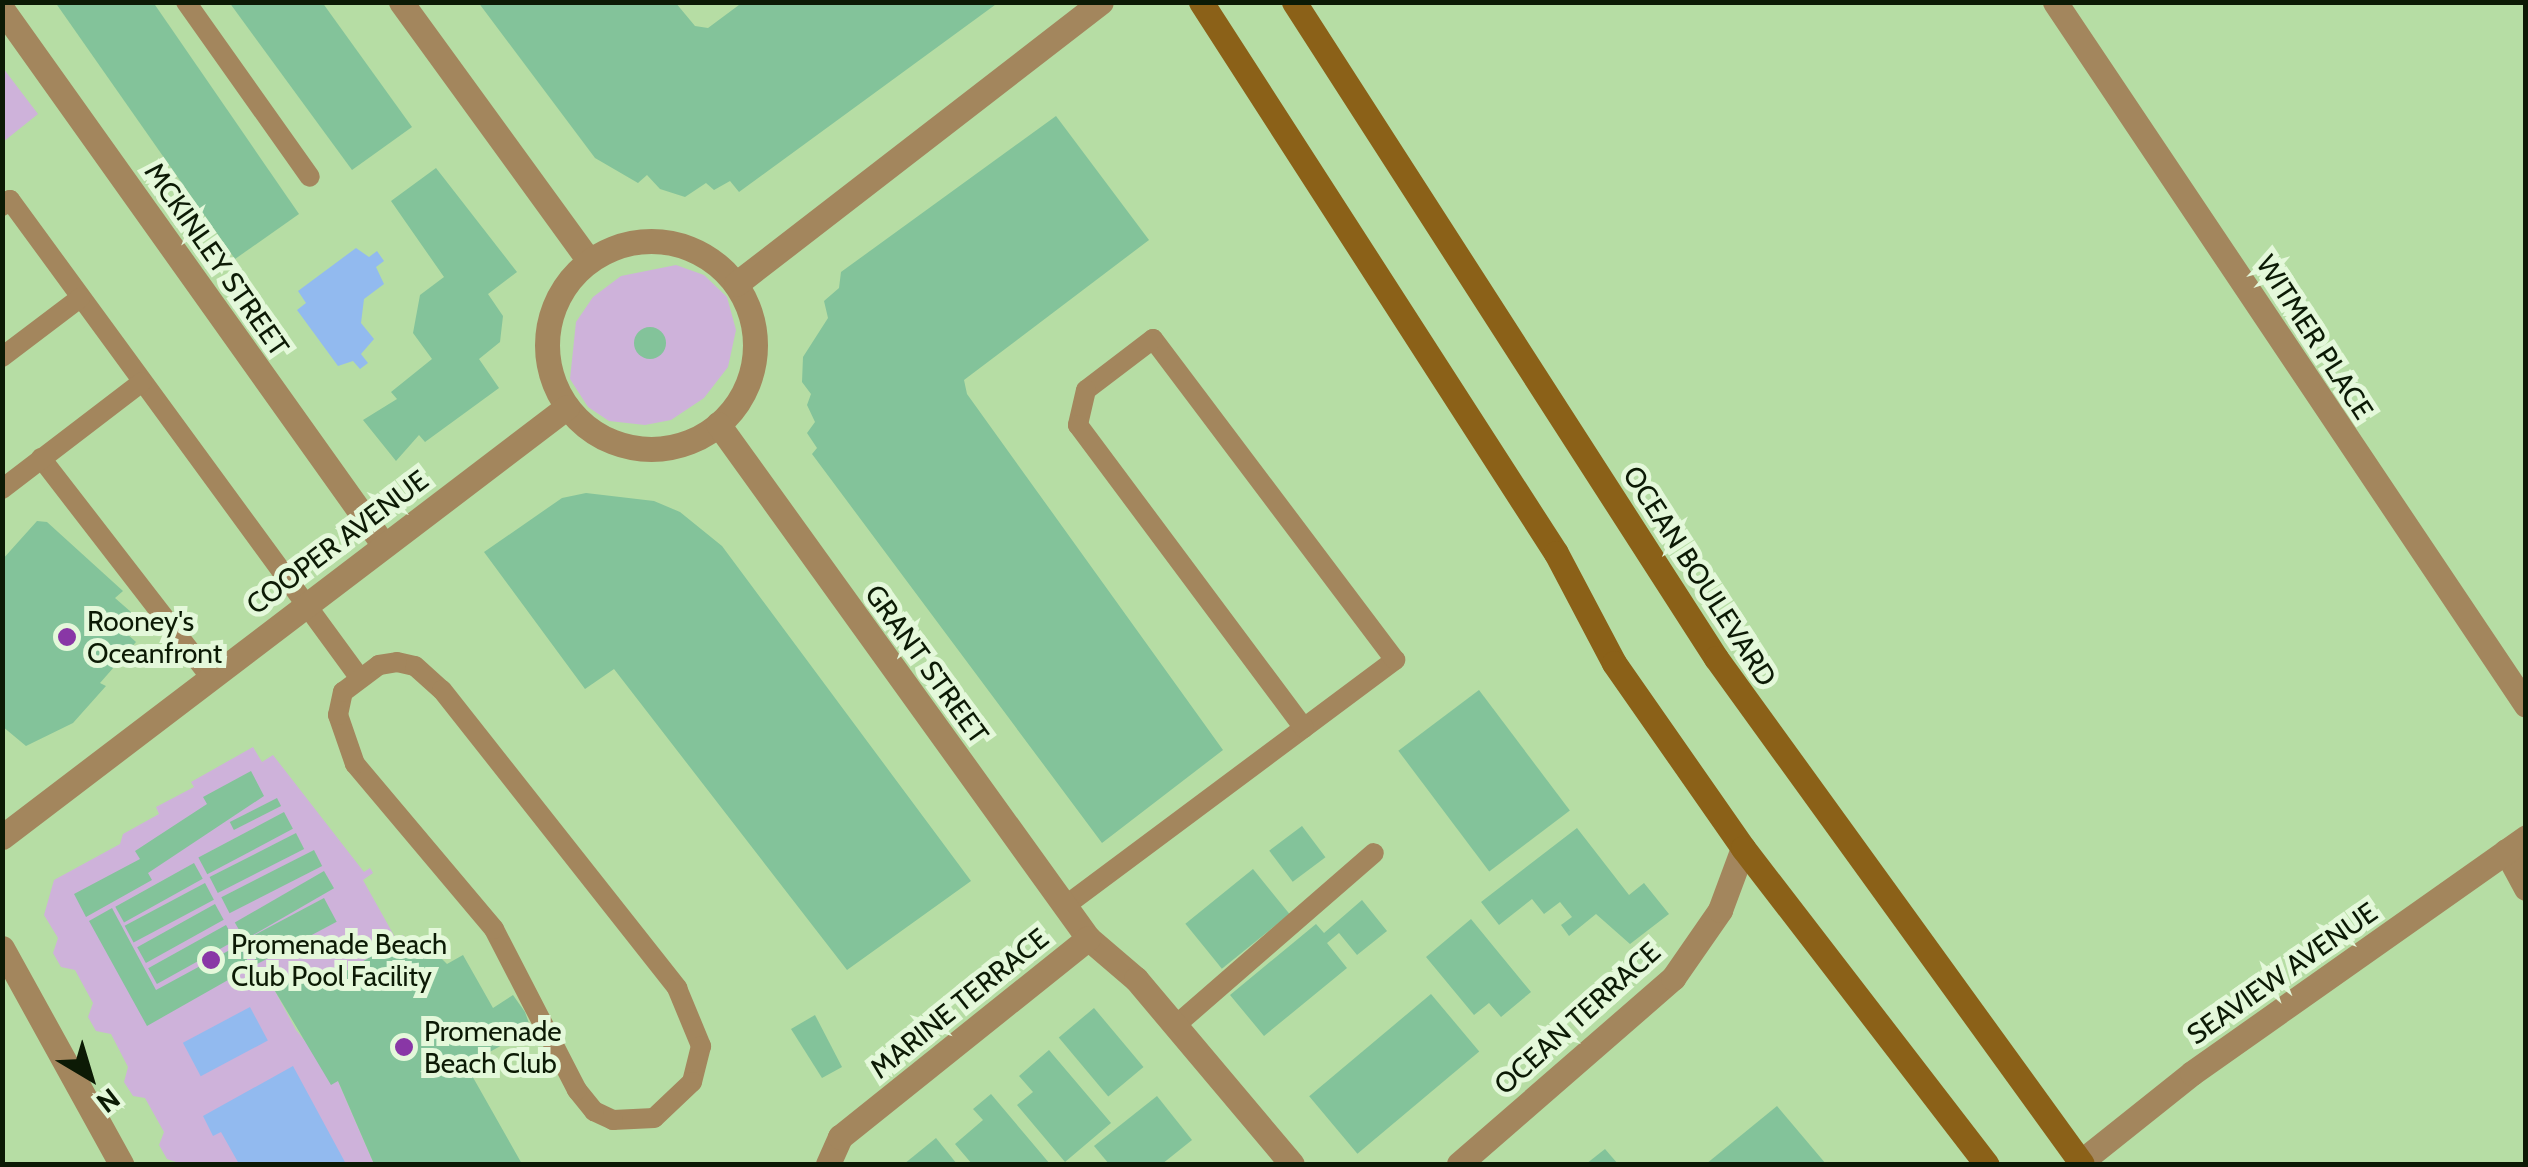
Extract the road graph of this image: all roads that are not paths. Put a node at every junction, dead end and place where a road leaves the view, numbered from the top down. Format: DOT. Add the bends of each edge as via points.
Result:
graph roads {
  1 [pos="186,2"];
  2 [pos="402,2"];
  3 [pos="1101,2"];
  4 [pos="1202,2"];
  5 [pos="1294,2"];
  6 [pos="2054,2"];
  7 [pos="2,10"];
  8 [pos="310,177"];
  9 [pos="2,206"];
  10 [pos="589,261"];
  11 [pos="736,284"];
  12 [pos="80,298"];
  13 [pos="2,358"];
  14 [pos="142,382"];
  15 [pos="567,407"];
  16 [pos="718,424"];
  17 [pos="41,458"];
  18 [pos="2,489"];
  19 [pos="383,544"];
  20 [pos="303,605"];
  21 [pos="359,676"];
  22 [pos="210,677"];
  23 [pos="2526,704"];
  24 [pos="1304,728"];
  25 [pos="2,837"];
  26 [pos="2516,844"];
  27 [pos="1743,848"];
  28 [pos="1374,853"];
  29 [pos="2526,888"];
  30 [pos="1064,906"];
  31 [pos="1088,938"];
  32 [pos="2,948"];
  33 [pos="1176,1025"];
  34 [pos="121,1164"];
  35 [pos="828,1164"];
  36 [pos="1292,1164"];
  37 [pos="1458,1164"];
  38 [pos="1986,1164"];
  39 [pos="2080,1164"];
  1 -- 8 [label="lane"];
  2 -- 10 [label="street"];
  3 -- 11 [label="street"];
  4 -- 27 [label="main road" via="1556,552 1614,663"];
  5 -- 39 [label="main road, OCEAN BOULEVARD" via="1716,658"];
  6 -- 23 [label="street, WITMER PLACE"];
  7 -- 19 [label="street, MCKINLEY STREET"];
  9 -- 12 [label="lane" via="10,200"];
  10 -- 11 [label="street" via="651,240 713,261"];
  10 -- 15 [label="street" via="555,304 548,330 547,357"];
  11 -- 16 [label="street" via="750,312 752,373"];
  12 -- 13 [label="lane"];
  12 -- 14 [label="lane"];
  14 -- 17 [label="lane"];
  14 -- 20 [label="lane"];
  15 -- 16 [label="street" via="591,431 638,447 689,442"];
  15 -- 19 [label="street, COOPER AVENUE"];
  16 -- 30 [label="street, GRANT STREET"];
  17 -- 18 [label="lane"];
  17 -- 22 [label="lane"];
  19 -- 20 [label="street, COOPER AVENUE"];
  20 -- 21 [label="lane"];
  20 -- 22 [label="street, COOPER AVENUE"];
  21 -- 21 [label="lane" via="343,692 338,715 350,755 494,929 577,1090 613,1120 644,1120 671,1108 692,1082 701,1046 676,988 624,915 415,666 380,665"];
  22 -- 25 [label="street, COOPER AVENUE"];
  24 -- 24 [label="lane" via="1395,660 1152,340 1086,390 1078,425"];
  24 -- 30 [label="lane"];
  26 -- 29 [label="street"];
  26 -- 39 [label="street, SEAVIEW AVENUE" via="2192,1074"];
  27 -- 37 [label="street, OCEAN TERRACE" via="1720,910 1673,978"];
  27 -- 38 [label="main road"];
  28 -- 33 [label="lane"];
  30 -- 31 [label="street, GRANT STREET"];
  31 -- 33 [label="street, MARINE TERRACE"];
  31 -- 35 [label="street, MARINE TERRACE" via="840,1137"];
  32 -- 34 [label="street"];
  33 -- 36 [label="street, MARINE TERRACE"];
}
